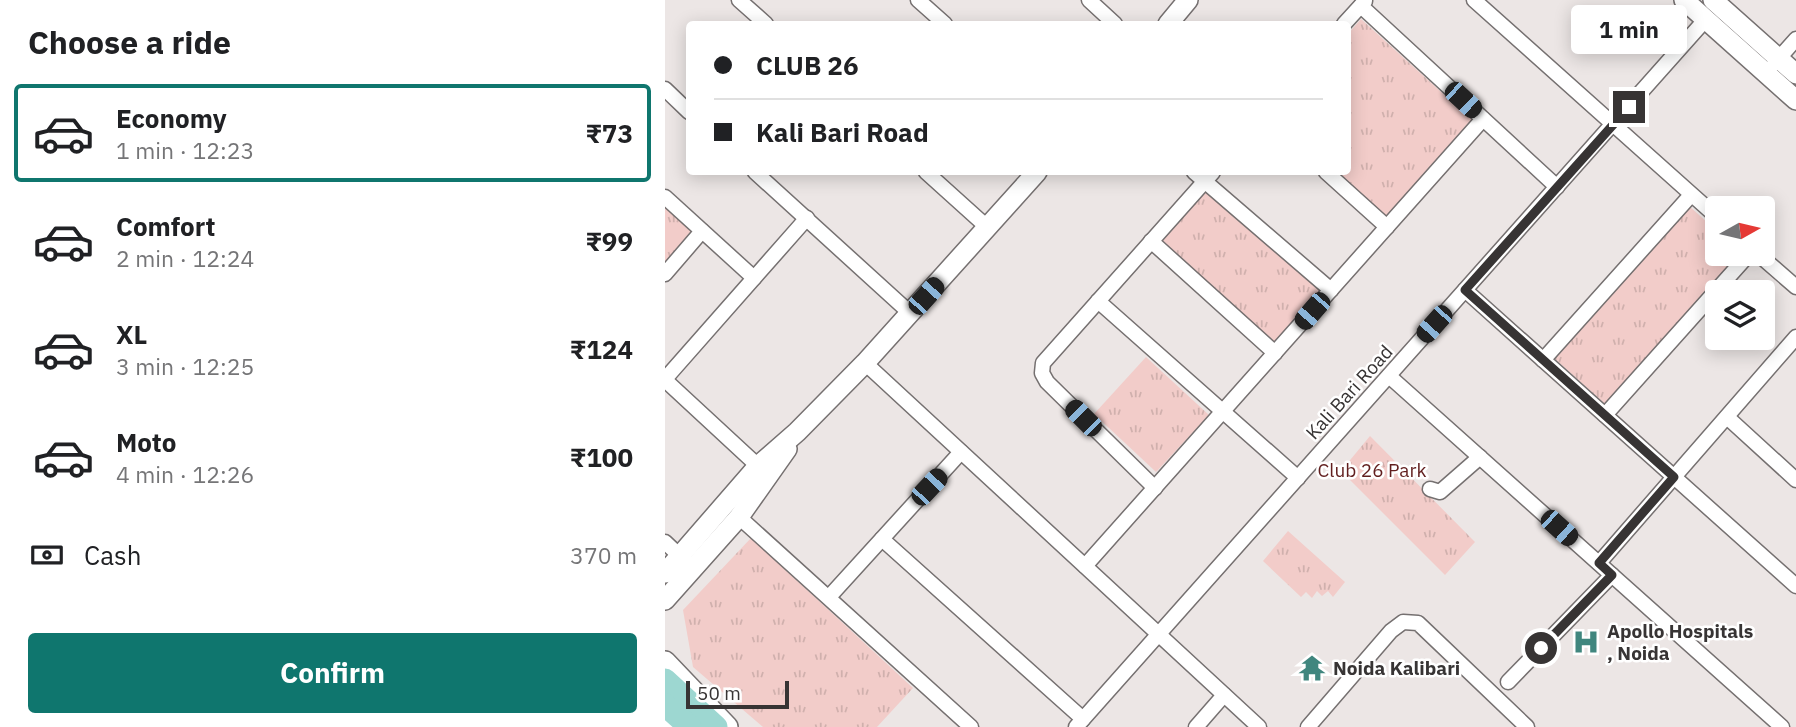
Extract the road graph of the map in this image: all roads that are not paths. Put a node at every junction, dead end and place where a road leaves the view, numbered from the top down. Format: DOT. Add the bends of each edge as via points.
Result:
graph roads {
  1 [pos="739,0"];
  2 [pos="918,0"];
  3 [pos="1089,0"];
  4 [pos="1188,0"];
  5 [pos="1474,0"];
  6 [pos="1684,0"];
  7 [pos="1713,0"];
  8 [pos="1363,3"];
  9 [pos="1706,19"];
  10 [pos="763,21"];
  11 [pos="942,21"];
  12 [pos="1112,21"];
  13 [pos="1170,21"];
  14 [pos="1347,21"];
  15 [pos="1796,39"];
  16 [pos="1772,65"];
  17 [pos="1796,74"];
  18 [pos="665,89"];
  19 [pos="1796,100"];
  20 [pos="686,109"];
  21 [pos="1483,119"];
  22 [pos="1613,125"];
  23 [pos="758,175"];
  24 [pos="929,175"];
  25 [pos="1034,175"];
  26 [pos="1204,175"];
  27 [pos="1329,175"];
  28 [pos="1557,187"];
  29 [pos="1691,195"];
  30 [pos="665,197"];
  31 [pos="1705,207"];
  32 [pos="807,218"];
  33 [pos="1387,227"];
  34 [pos="987,228"];
  35 [pos="702,231"];
  36 [pos="1151,241"];
  37 [pos="1738,266"];
  38 [pos="1772,266"];
  39 [pos="665,274"];
  40 [pos="754,278"];
  41 [pos="1796,287"];
  42 [pos="1331,290"];
  43 [pos="1465,290"];
  44 [pos="1098,301"];
  45 [pos="910,313"];
  46 [pos="1796,337"];
  47 [pos="1275,353"];
  48 [pos="1543,360"];
  49 [pos="865,363"];
  50 [pos="1389,376"];
  51 [pos="665,380"];
  52 [pos="1223,412"];
  53 [pos="1605,415"];
  54 [pos="1727,417"];
  55 [pos="797,432"];
  56 [pos="961,452"];
  57 [pos="1480,457"];
  58 [pos="758,466"];
  59 [pos="1794,475"];
  60 [pos="1674,477"];
  61 [pos="1298,478"];
  62 [pos="1155,488"];
  63 [pos="1430,489"];
  64 [pos="739,517"];
  65 [pos="882,539"];
  66 [pos="665,542"];
  67 [pos="687,563"];
  68 [pos="1599,563"];
  69 [pos="1085,566"];
  70 [pos="665,573"];
  71 [pos="1612,575"];
  72 [pos="1796,586"];
  73 [pos="829,597"];
  74 [pos="665,600"];
  75 [pos="1159,635"];
  76 [pos="667,666"];
  77 [pos="1508,682"];
  78 [pos="1224,695"];
  79 [pos="665,705"];
  80 [pos="1080,723"];
  81 [pos="690,727"];
  82 [pos="716,727"];
  83 [pos="727,727"];
  84 [pos="971,727"];
  85 [pos="1196,727"];
  86 [pos="1259,727"];
  87 [pos="1308,727"];
  88 [pos="1527,727"];
  89 [pos="1782,727"];
  1 -- 10 [label="street"];
  2 -- 11 [label="street"];
  3 -- 12 [label="street"];
  4 -- 13 [label="street"];
  5 -- 22 [label="street"];
  6 -- 9 [label="street"];
  7 -- 16 [label="street"];
  8 -- 14 [label="street"];
  8 -- 21 [label="street"];
  9 -- 16 [label="street"];
  9 -- 22 [label="street, Kali Bari Road"];
  15 -- 16 [label="street"];
  16 -- 17 [label="street"];
  16 -- 19 [label="street"];
  18 -- 20 [label="street"];
  21 -- 28 [label="street"];
  21 -- 33 [label="street"];
  22 -- 28 [label="street, Kali Bari Road"];
  22 -- 29 [label="street"];
  23 -- 32 [label="street"];
  24 -- 34 [label="street"];
  25 -- 34 [label="street"];
  26 -- 36 [label="street"];
  26 -- 42 [label="street"];
  27 -- 33 [label="street"];
  28 -- 43 [label="street, Kali Bari Road"];
  29 -- 31 [label="street"];
  29 -- 48 [label="street"];
  30 -- 35 [label="street"];
  32 -- 40 [label="street"];
  32 -- 45 [label="street"];
  33 -- 42 [label="street"];
  34 -- 45 [label="street"];
  35 -- 39 [label="street"];
  35 -- 40 [label="street"];
  36 -- 44 [label="street"];
  36 -- 47 [label="street"];
  37 -- 53 [label="street"];
  38 -- 41 [label="street"];
  40 -- 51 [label="street"];
  42 -- 47 [label="street"];
  43 -- 48 [label="street"];
  43 -- 50 [label="street, Kali Bari Road"];
  44 -- 52 [label="street"];
  44 -- 62 [label="street" via="1043,363 1042,373"];
  45 -- 49 [label="street"];
  46 -- 54 [label="street"];
  47 -- 52 [label="street"];
  48 -- 53 [label="street"];
  49 -- 55 [label="street"];
  49 -- 56 [label="street"];
  50 -- 57 [label="street"];
  50 -- 61 [label="street, Kali Bari Road"];
  51 -- 58 [label="street"];
  52 -- 61 [label="street"];
  52 -- 62 [label="street"];
  53 -- 60 [label="street"];
  54 -- 59 [label="street"];
  54 -- 60 [label="street"];
  55 -- 58 [label="street"];
  55 -- 64 [label="street"];
  56 -- 65 [label="street"];
  56 -- 69 [label="street"];
  57 -- 63 [label="street" via="1451,485 1440,492"];
  57 -- 68 [label="street"];
  58 -- 67 [label="street"];
  60 -- 68 [label="street"];
  60 -- 72 [label="street"];
  61 -- 75 [label="street, Kali Bari Road"];
  62 -- 69 [label="street"];
  64 -- 67 [label="street"];
  64 -- 73 [label="street"];
  65 -- 73 [label="street"];
  65 -- 80 [label="street"];
  66 -- 67 [label="street"];
  67 -- 70 [label="street"];
  67 -- 74 [label="street"];
  68 -- 71 [label="street"];
  69 -- 75 [label="street"];
  71 -- 77 [label="street"];
  71 -- 89 [label="street"];
  73 -- 84 [label="street"];
  75 -- 78 [label="street"];
  75 -- 80 [label="street, Kali Bari Road"];
  76 -- 82 [label="main road"];
  76 -- 83 [label="main road"];
  78 -- 85 [label="street"];
  78 -- 86 [label="street"];
  79 -- 81 [label="main road"];
  87 -- 88 [label="street" via="1403,622 1418,624"];
}
